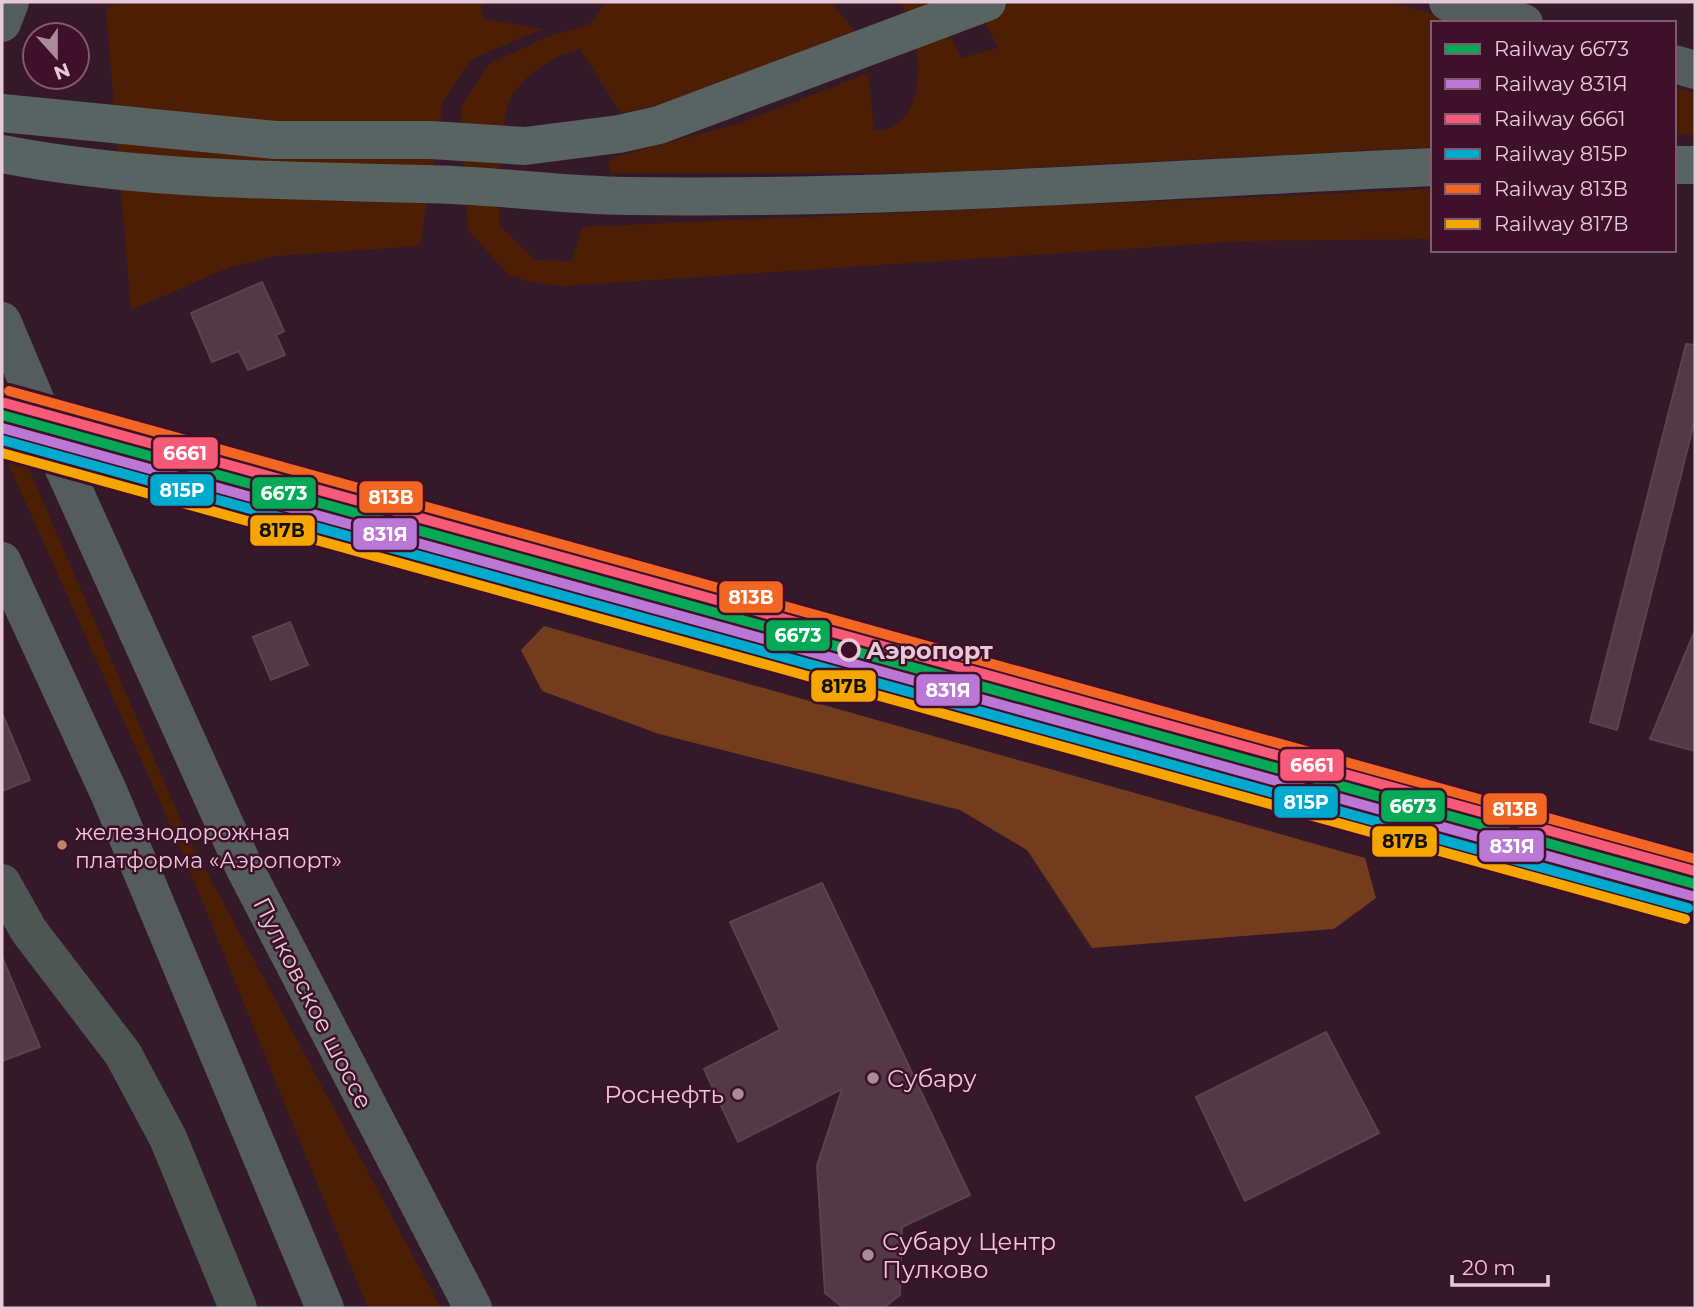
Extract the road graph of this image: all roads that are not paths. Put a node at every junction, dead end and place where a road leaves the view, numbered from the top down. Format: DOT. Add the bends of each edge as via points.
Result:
graph roads {
  1 [pos="10,2"];
  2 [pos="987,2"];
  3 [pos="1448,2"];
  4 [pos="1517,21"];
  5 [pos="2,23"];
  6 [pos="1676,65"];
  7 [pos="1695,70"];
  8 [pos="2,113"];
  9 [pos="2,154"];
  10 [pos="1676,165"];
  11 [pos="1695,165"];
  12 [pos="1431,167"];
  13 [pos="2,321"];
  14 [pos="40,411"];
  15 [pos="61,462"];
  16 [pos="2,561"];
  17 [pos="2,883"];
  18 [pos="238,1308"];
  19 [pos="325,1308"];
  20 [pos="474,1308"];
  1 -- 5 [label="main road"];
  2 -- 8 [label="highway" via="659,125 525,146 275,140"];
  3 -- 4 [label="main road"];
  6 -- 7 [label="main road"];
  9 -- 12 [label="highway" via="150,174 623,196 930,192"];
  10 -- 11 [label="highway"];
  13 -- 14 [label="main road"];
  15 -- 20 [label="main road, Пулковское шоссе" via="244,867"];
  16 -- 19 [label="main road" via="109,793"];
  17 -- 18 [label="street" via="29,931 123,1054 168,1138"];
}
